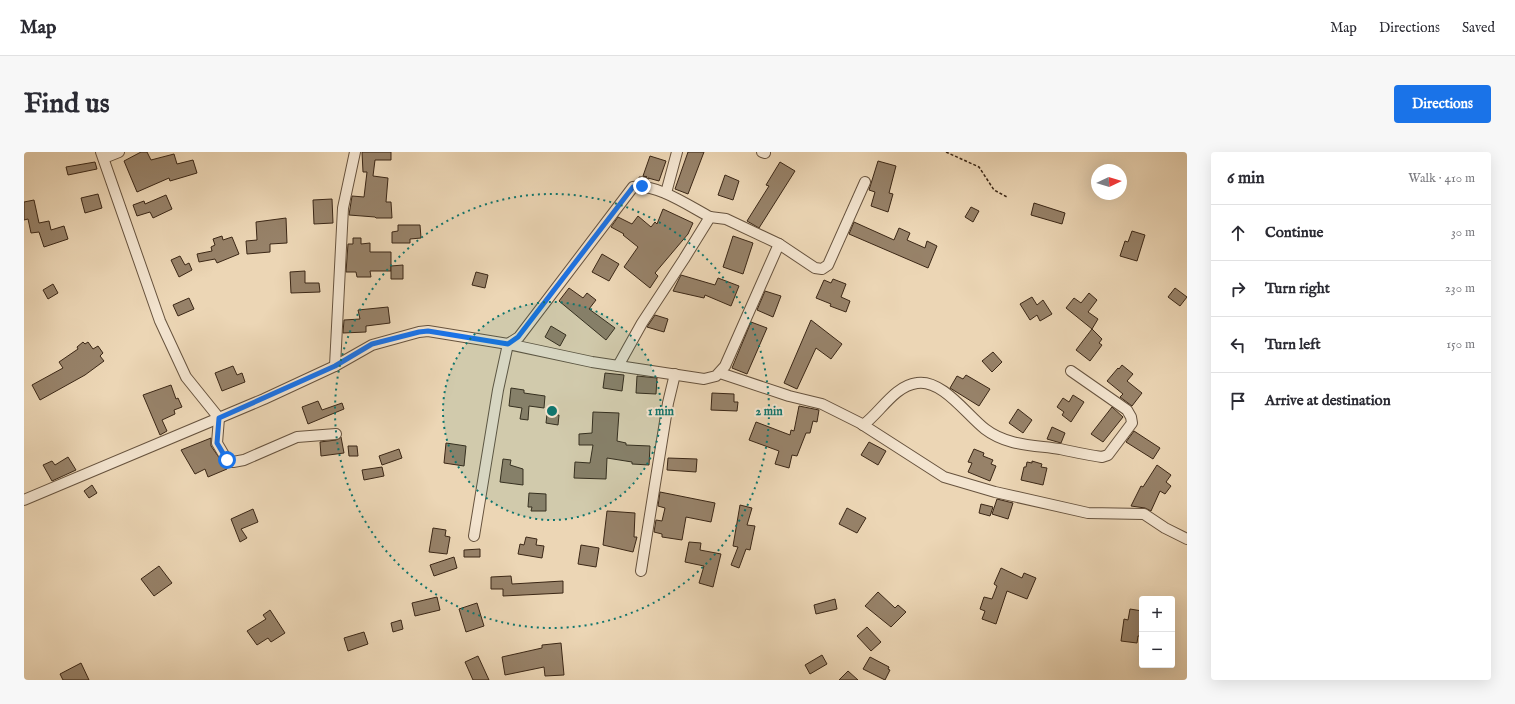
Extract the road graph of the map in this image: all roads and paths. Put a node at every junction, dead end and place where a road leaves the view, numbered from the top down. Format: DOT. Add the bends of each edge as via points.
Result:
graph roads {
  1 [pos="119,152"];
  2 [pos="355,152"];
  3 [pos="677,152"];
  4 [pos="946,152"];
  5 [pos="102,155"];
  6 [pos="865,182"];
  7 [pos="666,193"];
  8 [pos="1007,197"];
  9 [pos="710,216"];
  10 [pos="779,244"];
  11 [pos="508,344"];
  12 [pos="335,366"];
  13 [pos="618,366"];
  14 [pos="1071,370"];
  15 [pos="720,373"];
  16 [pos="675,374"];
  17 [pos="219,418"];
  18 [pos="863,425"];
  19 [pos="336,434"];
  20 [pos="24,500"];
  21 [pos="474,536"];
  22 [pos="1187,539"];
  23 [pos="640,571"];
  1 -- 5 [label="street"];
  2 -- 12 [label="street" via="343,208"];
  3 -- 7 [label="street"];
  4 -- 8 [label="path" via="979,167 994,190"];
  5 -- 17 [label="street" via="160,321 186,377"];
  6 -- 10 [label="street" via="826,267 814,268"];
  7 -- 9 [label="street"];
  7 -- 11 [label="street" via="642,186 633,187 518,337"];
  9 -- 10 [label="street" via="726,220"];
  9 -- 13 [label="street" via="642,322"];
  10 -- 15 [label="street"];
  11 -- 12 [label="street" via="428,331 419,332 372,344"];
  11 -- 13 [label="street"];
  11 -- 21 [label="street"];
  12 -- 17 [label="street"];
  13 -- 16 [label="street"];
  14 -- 18 [label="street" via="1127,410 1132,417 1132,423 1108,455 1102,457 1060,449 1022,446 986,429 944,392 928,382 915,383 897,392"];
  15 -- 16 [label="street" via="704,379"];
  15 -- 18 [label="street" via="822,404"];
  16 -- 23 [label="street"];
  17 -- 19 [label="street" via="217,443 229,461 244,460 297,437"];
  17 -- 20 [label="street"];
  18 -- 22 [label="street" via="944,476 995,492 1088,513 1144,514"];
}
